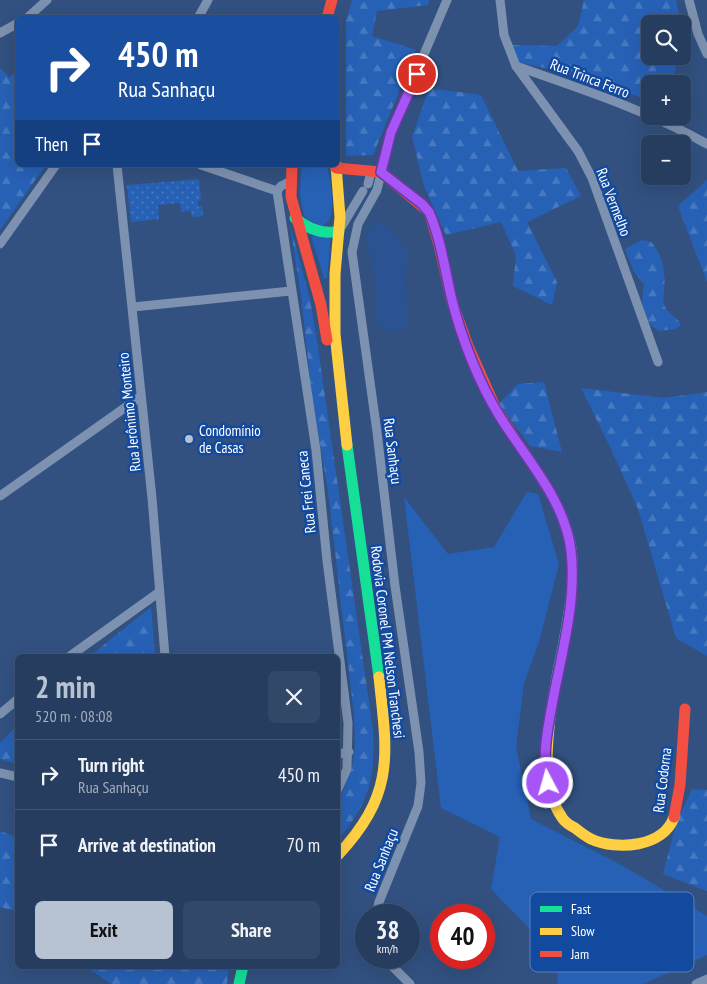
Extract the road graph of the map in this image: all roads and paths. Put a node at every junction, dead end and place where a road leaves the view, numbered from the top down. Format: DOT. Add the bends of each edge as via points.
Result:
graph roads {
  1 [pos="46,0"];
  2 [pos="208,0"];
  3 [pos="332,0"];
  4 [pos="447,0"];
  5 [pos="500,0"];
  6 [pos="689,0"];
  7 [pos="30,15"];
  8 [pos="200,15"];
  9 [pos="328,15"];
  10 [pos="15,25"];
  11 [pos="0,33"];
  12 [pos="707,54"];
  13 [pos="516,66"];
  14 [pos="707,144"];
  15 [pos="55,167"];
  16 [pos="117,167"];
  17 [pos="207,167"];
  18 [pos="292,167"];
  19 [pos="336,167"];
  20 [pos="340,167"];
  21 [pos="376,172"];
  22 [pos="289,182"];
  23 [pos="277,191"];
  24 [pos="338,195"];
  25 [pos="295,218"];
  26 [pos="339,230"];
  27 [pos="318,231"];
  28 [pos="0,244"];
  29 [pos="291,291"];
  30 [pos="133,307"];
  31 [pos="658,362"];
  32 [pos="140,397"];
  33 [pos="343,420"];
  34 [pos="0,496"];
  35 [pos="158,593"];
  36 [pos="73,654"];
  37 [pos="164,654"];
  38 [pos="337,654"];
  39 [pos="340,684"];
  40 [pos="15,701"];
  41 [pos="685,708"];
  42 [pos="0,714"];
  43 [pos="349,752"];
  44 [pos="340,754"];
  45 [pos="0,773"];
  46 [pos="15,776"];
  47 [pos="340,786"];
  48 [pos="340,853"];
  49 [pos="379,904"];
  50 [pos="242,969"];
  51 [pos="395,969"];
  52 [pos="707,978"];
  53 [pos="239,984"];
  54 [pos="410,984"];
  55 [pos="696,984"];
  1 -- 7 [label="street"];
  2 -- 8 [label="street"];
  3 -- 9 [label="main road"];
  4 -- 21 [label="street, Rua Sanhaçu"];
  5 -- 13 [label="street" via="504,35"];
  6 -- 12 [label="street"];
  10 -- 11 [label="street"];
  13 -- 14 [label="street, Rua Trinca Ferro" via="614,101"];
  13 -- 31 [label="street, Rua Vermelho" via="578,151 592,178"];
  15 -- 28 [label="street"];
  16 -- 30 [label="street, Rua Jerônimo Monteiro"];
  17 -- 23 [label="street"];
  18 -- 22 [label="main road, Rodovia Coronel PM Nelson Tranchesi"];
  19 -- 24 [label="main road, Rodovia Coronel PM Nelson Tranchesi"];
  20 -- 21 [label="main road"];
  21 -- 26 [label="street"];
  21 -- 41 [label="main road, Rua Codorna" via="429,212 460,328 498,414 548,488 571,550 571,600 545,739 545,770 550,796 563,821 580,835 600,842 651,841 664,834 677,806"];
  21 -- 49 [label="street, Rua Sanhaçu" via="377,190 358,224 352,252 421,783 418,806"];
  22 -- 23 [label="street"];
  22 -- 25 [label="main road, Rodovia Coronel PM Nelson Tranchesi"];
  23 -- 29 [label="street, Rua Frei Caneca"];
  24 -- 26 [label="main road, Rodovia Coronel PM Nelson Tranchesi"];
  24 -- 27 [label="main road" via="334,220 327,228"];
  25 -- 27 [label="main road"];
  25 -- 33 [label="main road, Rodovia Coronel PM Nelson Tranchesi" via="321,305"];
  26 -- 27 [label="main road"];
  26 -- 33 [label="main road, Rodovia Coronel PM Nelson Tranchesi" via="334,318"];
  29 -- 30 [label="street"];
  29 -- 38 [label="street, Rua Frei Caneca" via="316,450"];
  30 -- 32 [label="street, Rua Jerônimo Monteiro"];
  32 -- 34 [label="street"];
  32 -- 35 [label="street, Rua Jerônimo Monteiro" via="153,506"];
  33 -- 48 [label="main road, Rodovia Coronel PM Nelson Tranchesi" via="378,663 386,757 376,802"];
  35 -- 36 [label="street"];
  35 -- 37 [label="street, Rua Jerônimo Monteiro"];
  39 -- 43 [label="street, Rua Frei Caneca" via="348,723"];
  40 -- 42 [label="street"];
  43 -- 44 [label="street"];
  43 -- 47 [label="street, Rua Frei Caneca" via="345,777"];
  45 -- 46 [label="street"];
  50 -- 53 [label="main road"];
  51 -- 54 [label="street"];
  52 -- 55 [label="street"];
}
